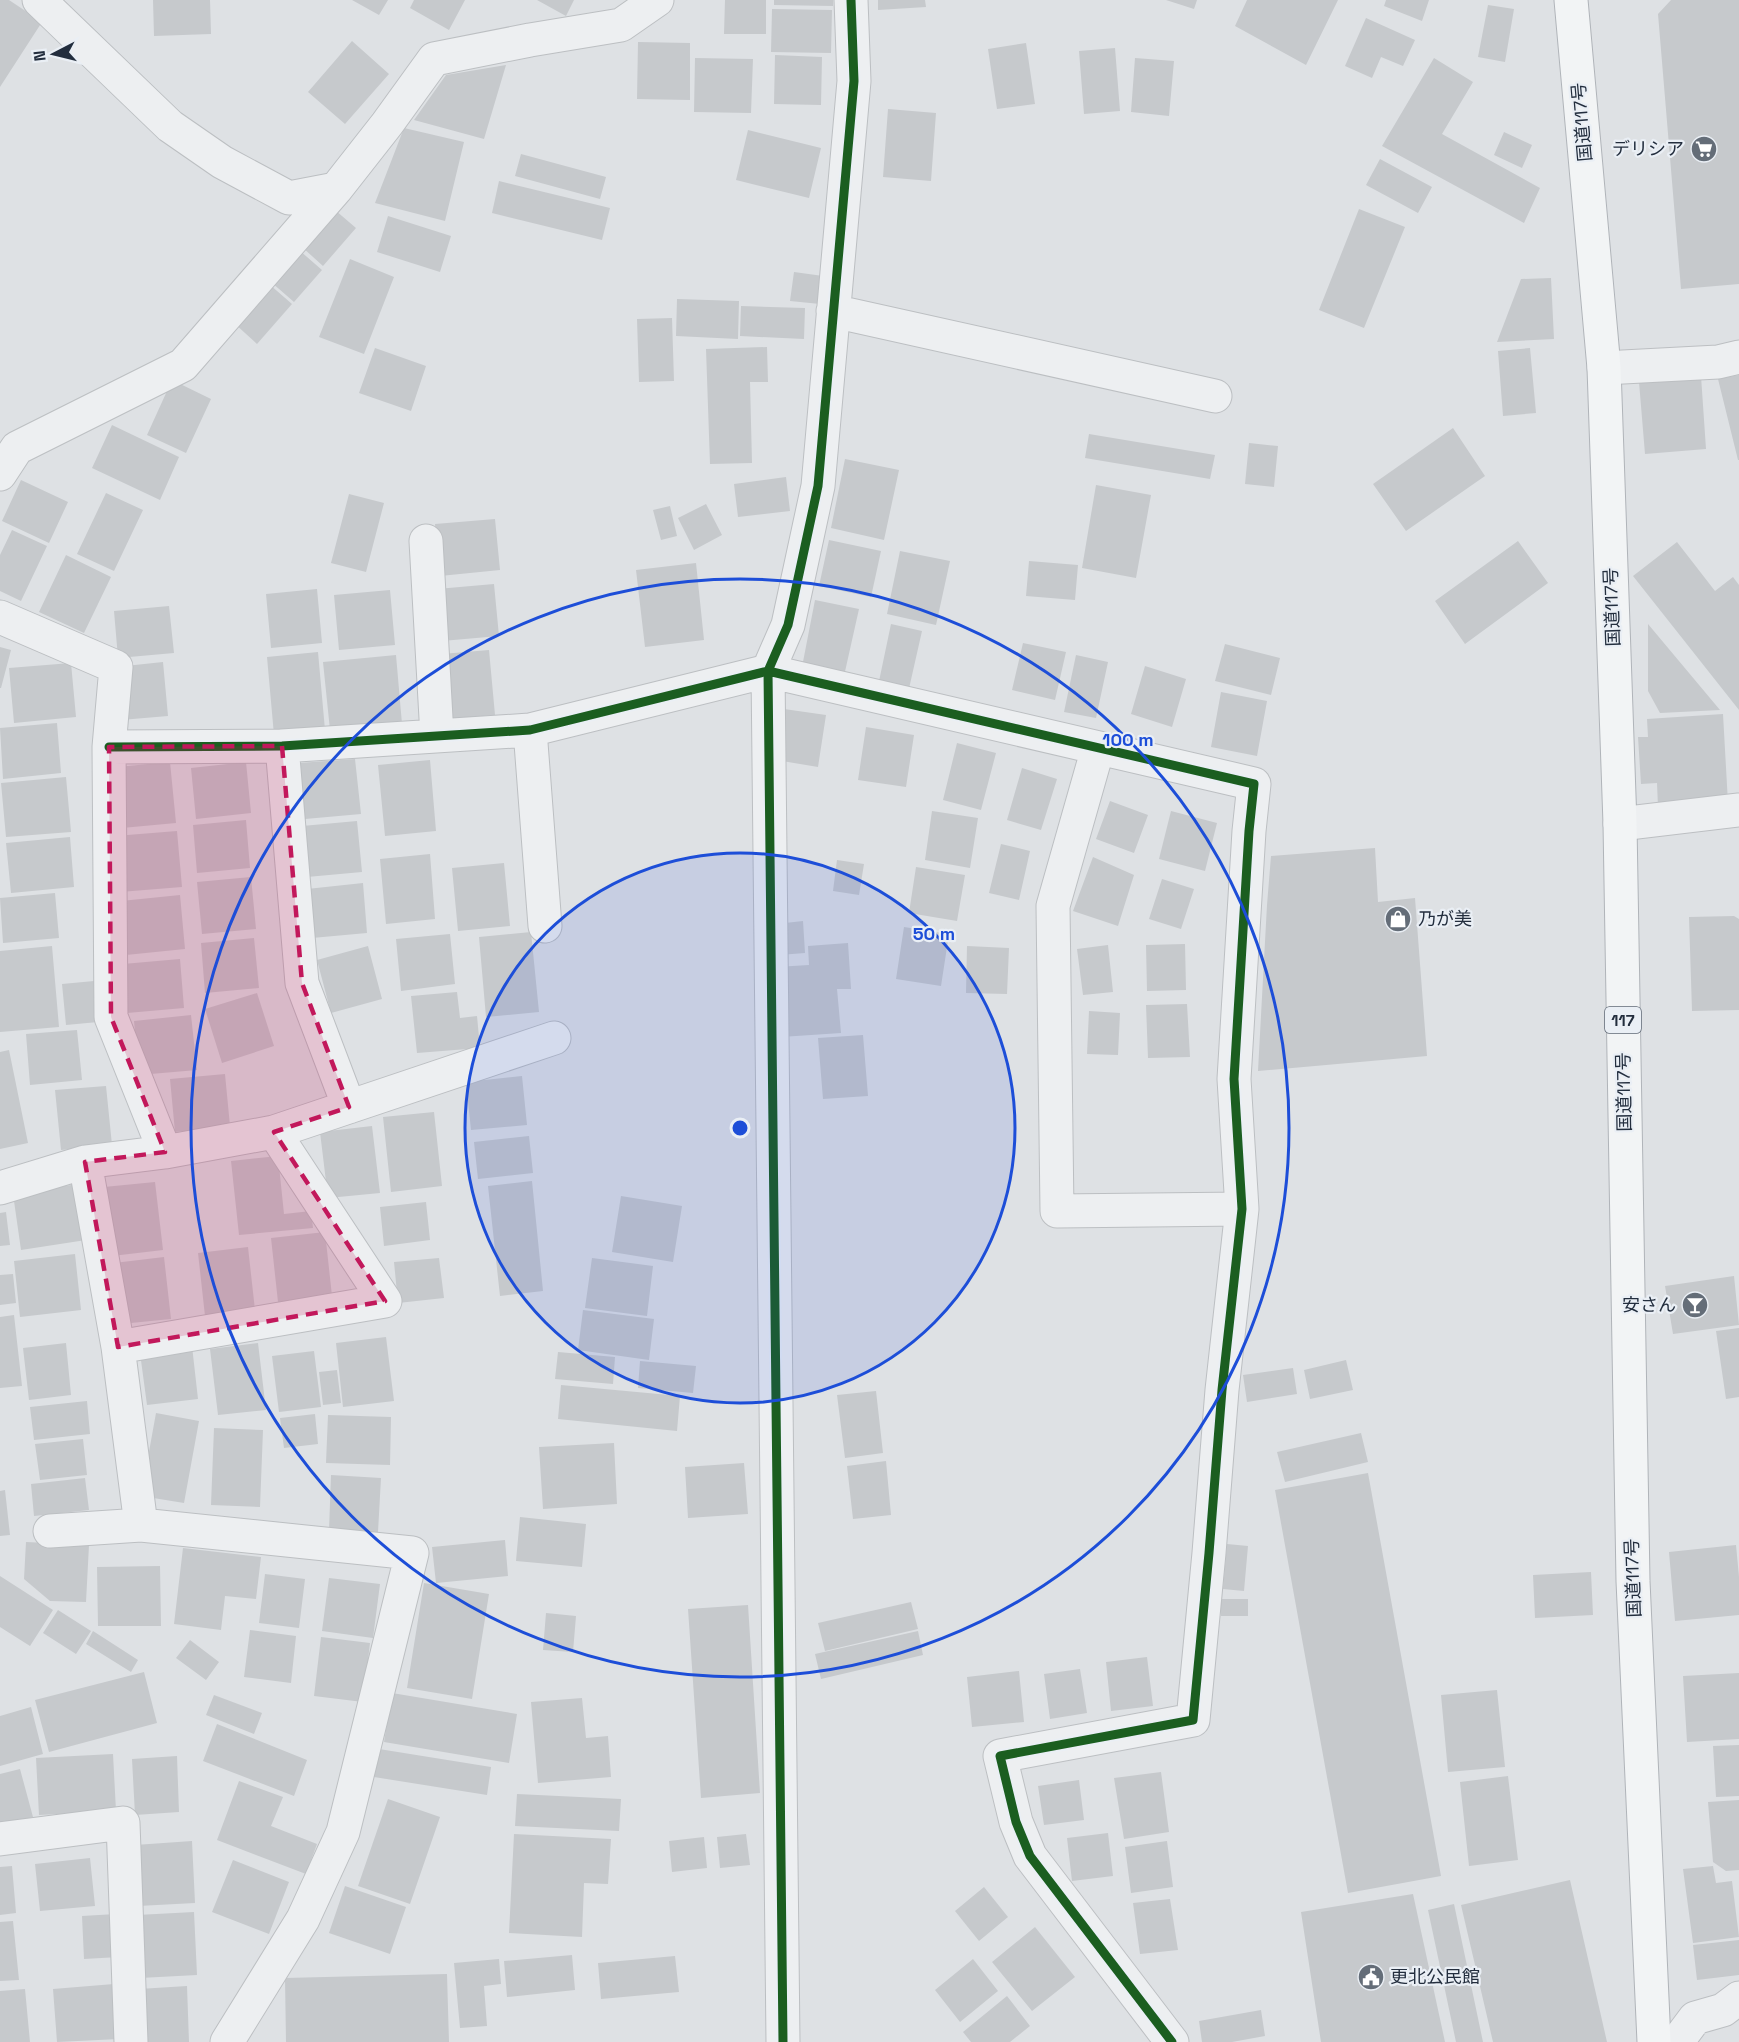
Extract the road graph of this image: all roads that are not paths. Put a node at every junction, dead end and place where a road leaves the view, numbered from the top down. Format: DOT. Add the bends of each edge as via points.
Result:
graph roads {
  1 [pos="39,0"];
  2 [pos="657,0"];
  3 [pos="851,0"];
  4 [pos="1571,0"];
  5 [pos="336,189"];
  6 [pos="833,311"];
  7 [pos="1739,357"];
  8 [pos="1604,368"];
  9 [pos="1215,396"];
  10 [pos="0,474"];
  11 [pos="426,541"];
  12 [pos="0,617"];
  13 [pos="768,671"];
  14 [pos="530,730"];
  15 [pos="437,736"];
  16 [pos="282,746"];
  17 [pos="109,747"];
  18 [pos="1098,748"];
  19 [pos="1739,810"];
  20 [pos="1620,824"];
  21 [pos="545,926"];
  22 [pos="554,1038"];
  23 [pos="349,1107"];
  24 [pos="274,1132"];
  25 [pos="165,1152"];
  26 [pos="86,1162"];
  27 [pos="0,1188"];
  28 [pos="1242,1209"];
  29 [pos="118,1347"];
  30 [pos="141,1525"];
  31 [pos="50,1531"];
  32 [pos="0,1839"];
  33 [pos="1739,1998"];
  34 [pos="131,2042"];
  35 [pos="227,2042"];
  36 [pos="783,2042"];
  37 [pos="1172,2042"];
  38 [pos="1654,2042"];
  39 [pos="1677,2042"];
  1 -- 5 [label="street" via="170,126 222,162 289,198"];
  2 -- 5 [label="street" via="621,25 434,59"];
  3 -- 6 [label="street" via="854,81"];
  4 -- 8 [label="highway, 国道117号 / 117"];
  5 -- 10 [label="street" via="183,365 17,448"];
  6 -- 9 [label="street"];
  6 -- 13 [label="street" via="818,486 788,625"];
  7 -- 8 [label="street" via="1718,362"];
  8 -- 20 [label="highway, 国道117号 / 117"];
  11 -- 15 [label="street"];
  12 -- 17 [label="street" via="116,667"];
  13 -- 14 [label="street"];
  13 -- 18 [label="street"];
  13 -- 36 [label="street"];
  14 -- 15 [label="street"];
  14 -- 21 [label="street"];
  15 -- 16 [label="street"];
  16 -- 17 [label="street"];
  16 -- 23 [label="street" via="302,983"];
  17 -- 25 [label="street" via="111,1017"];
  18 -- 28 [label="street" via="1254,784 1233,1079"];
  18 -- 28 [label="street" via="1053,906 1058,1211"];
  19 -- 20 [label="street"];
  20 -- 38 [label="highway, 国道117号 / 117" via="1633,1581"];
  22 -- 23 [label="street"];
  23 -- 24 [label="street"];
  24 -- 25 [label="street"];
  24 -- 29 [label="street" via="385,1301"];
  25 -- 26 [label="street"];
  26 -- 27 [label="street"];
  26 -- 29 [label="street"];
  28 -- 37 [label="street" via="1193,1720 1000,1756 1016,1822 1030,1856"];
  29 -- 30 [label="street"];
  30 -- 31 [label="street"];
  30 -- 35 [label="street" via="412,1552 343,1832 303,1919"];
  32 -- 34 [label="street" via="123,1823"];
  33 -- 39 [label="street" via="1723,2010 1695,2018"];
}
